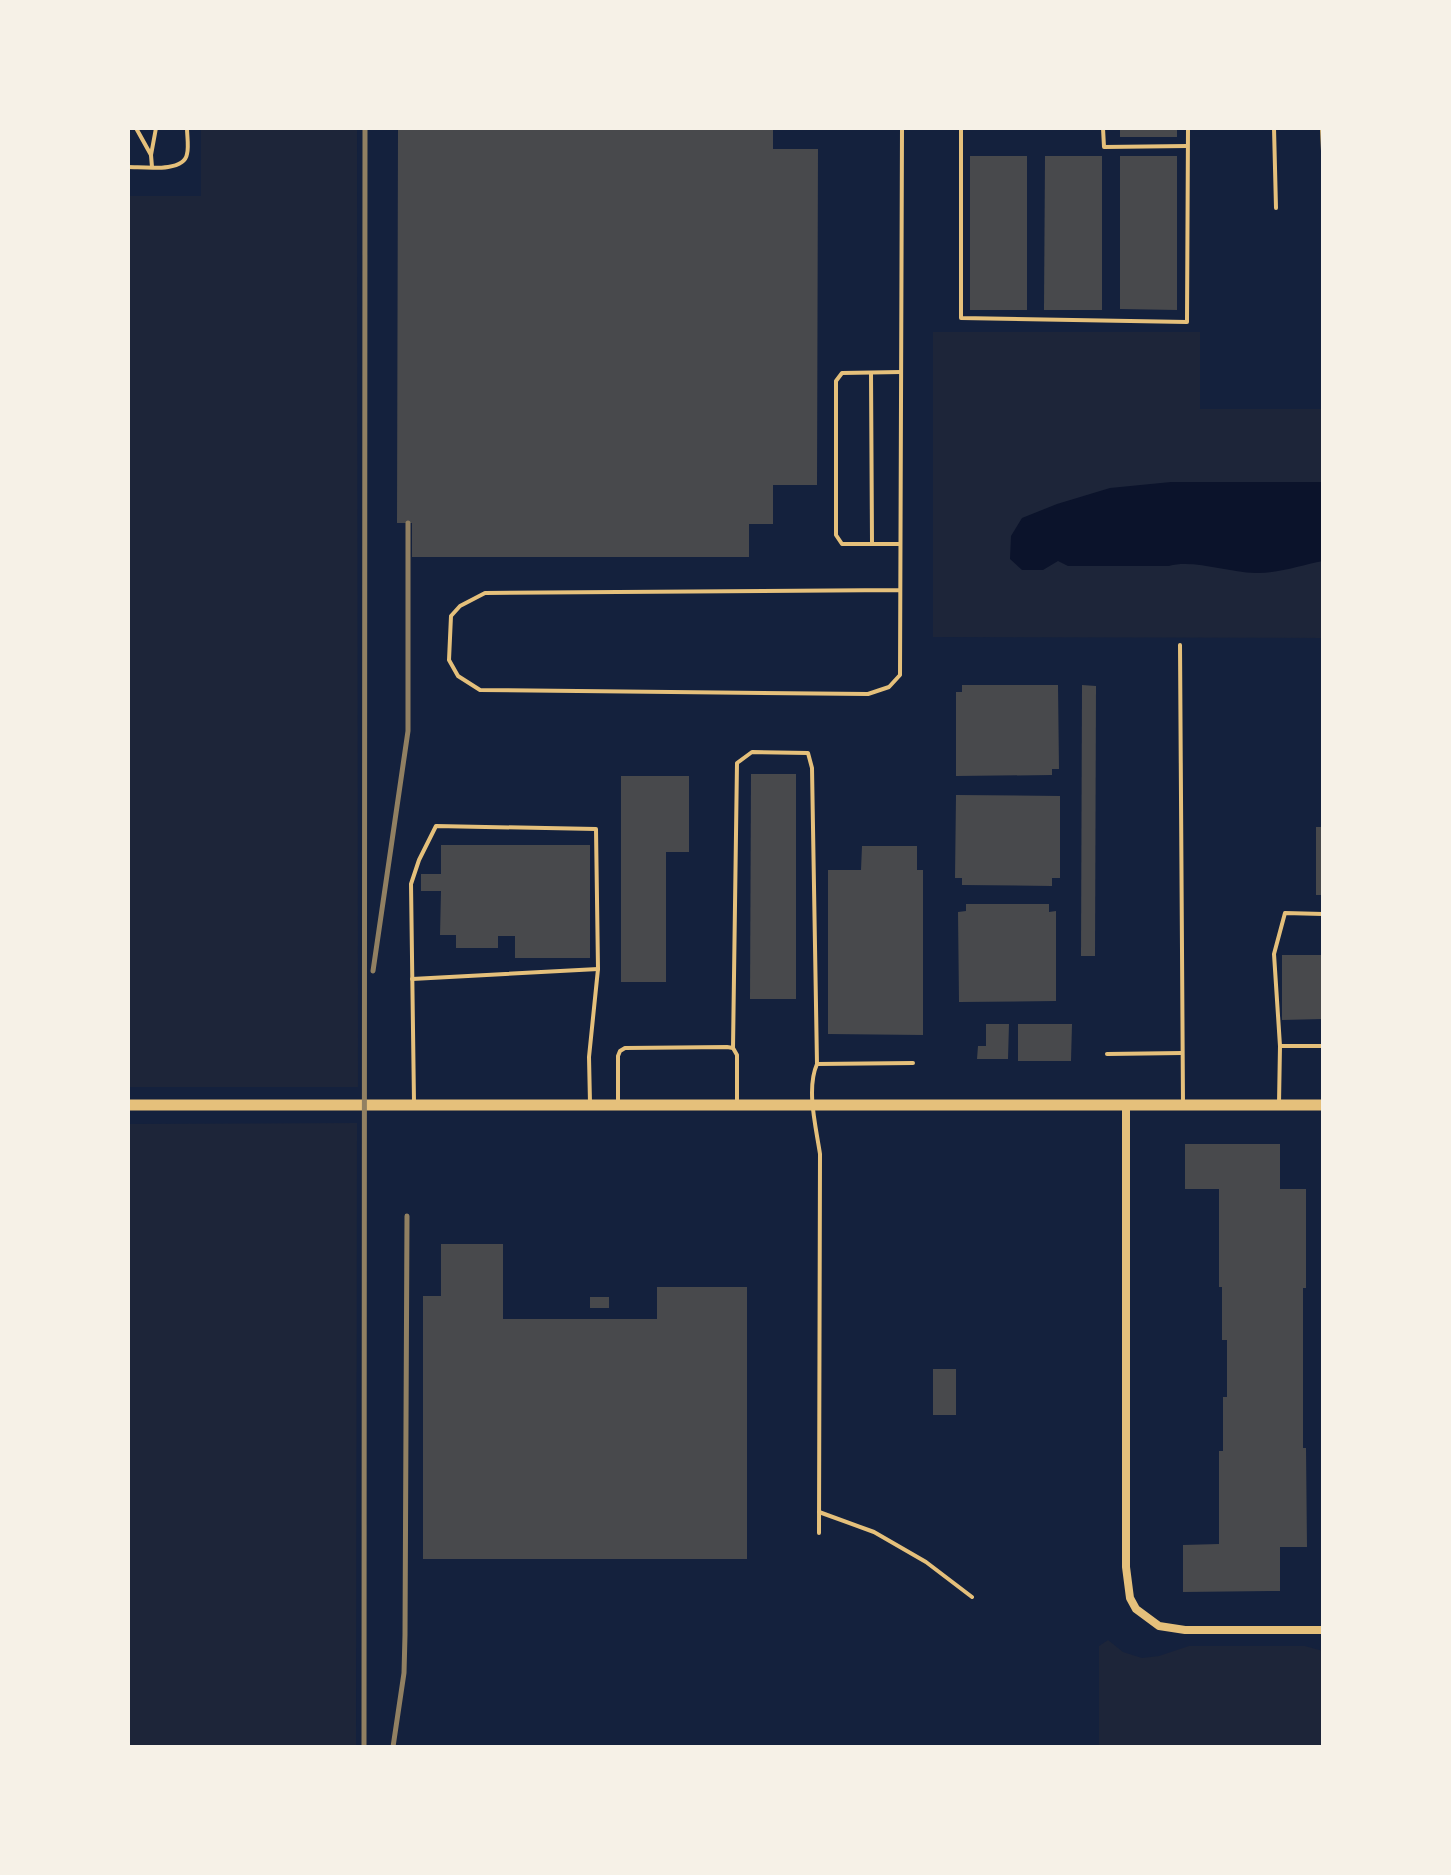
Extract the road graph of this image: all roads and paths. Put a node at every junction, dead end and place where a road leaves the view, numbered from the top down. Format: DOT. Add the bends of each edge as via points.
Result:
graph roads {
  1 [pos="136,128"];
  2 [pos="156,128"];
  3 [pos="187,128"];
  4 [pos="902,128"];
  5 [pos="961,128"];
  6 [pos="1103,128"];
  7 [pos="1188,128"];
  8 [pos="1274,128"];
  9 [pos="1322,128"];
  10 [pos="1188,146"];
  11 [pos="1323,151"];
  12 [pos="151,155"];
  13 [pos="128,167"];
  14 [pos="152,167"];
  15 [pos="1276,208"];
  16 [pos="901,372"];
  17 [pos="871,373"];
  18 [pos="872,544"];
  19 [pos="900,544"];
  20 [pos="899,590"];
  21 [pos="1180,645"];
  22 [pos="1323,914"];
  23 [pos="598,969"];
  24 [pos="412,979"];
  25 [pos="1280,1046"];
  26 [pos="1323,1046"];
  27 [pos="733,1048"];
  28 [pos="1182,1053"];
  29 [pos="1107,1054"];
  30 [pos="913,1063"];
  31 [pos="817,1064"];
  32 [pos="414,1104"];
  33 [pos="128,1105"];
  34 [pos="737,1105"];
  35 [pos="814,1105"];
  36 [pos="1126,1105"];
  37 [pos="1183,1105"];
  38 [pos="1279,1105"];
  39 [pos="1323,1105"];
  40 [pos="590,1106"];
  41 [pos="618,1106"];
  42 [pos="819,1512"];
  43 [pos="819,1533"];
  44 [pos="972,1597"];
  45 [pos="1323,1630"];
  1 -- 12 [label="lane"];
  2 -- 12 [label="lane"];
  3 -- 14 [label="lane" via="186,160 173,167"];
  4 -- 16 [label="lane"];
  5 -- 10 [label="lane" via="961,318 1187,322"];
  6 -- 10 [label="lane" via="1104,147"];
  7 -- 10 [label="lane"];
  8 -- 15 [label="lane"];
  9 -- 11 [label="lane"];
  12 -- 14 [label="lane"];
  13 -- 14 [label="lane"];
  16 -- 17 [label="lane"];
  16 -- 19 [label="lane"];
  17 -- 18 [label="lane"];
  17 -- 18 [label="lane" via="842,373 836,381 836,535 842,544"];
  18 -- 19 [label="lane"];
  19 -- 20 [label="lane"];
  20 -- 20 [label="lane" via="485,593 451,616 449,660 458,676 480,690 868,694 889,687 900,675"];
  21 -- 28 [label="lane"];
  22 -- 25 [label="lane" via="1285,913 1274,954"];
  23 -- 24 [label="lane"];
  23 -- 24 [label="lane" via="596,829 436,826 411,884"];
  23 -- 40 [label="lane"];
  24 -- 32 [label="lane"];
  25 -- 26 [label="lane"];
  25 -- 38 [label="lane"];
  27 -- 31 [label="lane" via="737,763 752,752 808,753"];
  27 -- 34 [label="lane"];
  27 -- 41 [label="lane" via="625,1048 618,1056"];
  28 -- 29 [label="lane"];
  28 -- 37 [label="lane"];
  30 -- 31 [label="lane"];
  31 -- 35 [label="lane"];
  32 -- 33 [label="street"];
  32 -- 40 [label="street"];
  34 -- 35 [label="street"];
  34 -- 41 [label="street"];
  35 -- 36 [label="street"];
  35 -- 42 [label="lane" via="820,1154"];
  36 -- 37 [label="street"];
  36 -- 45 [label="street" via="1130,1598 1159,1626"];
  37 -- 38 [label="street"];
  38 -- 39 [label="street"];
  40 -- 41 [label="street"];
  42 -- 43 [label="lane"];
  42 -- 44 [label="lane" via="874,1532"];
}
